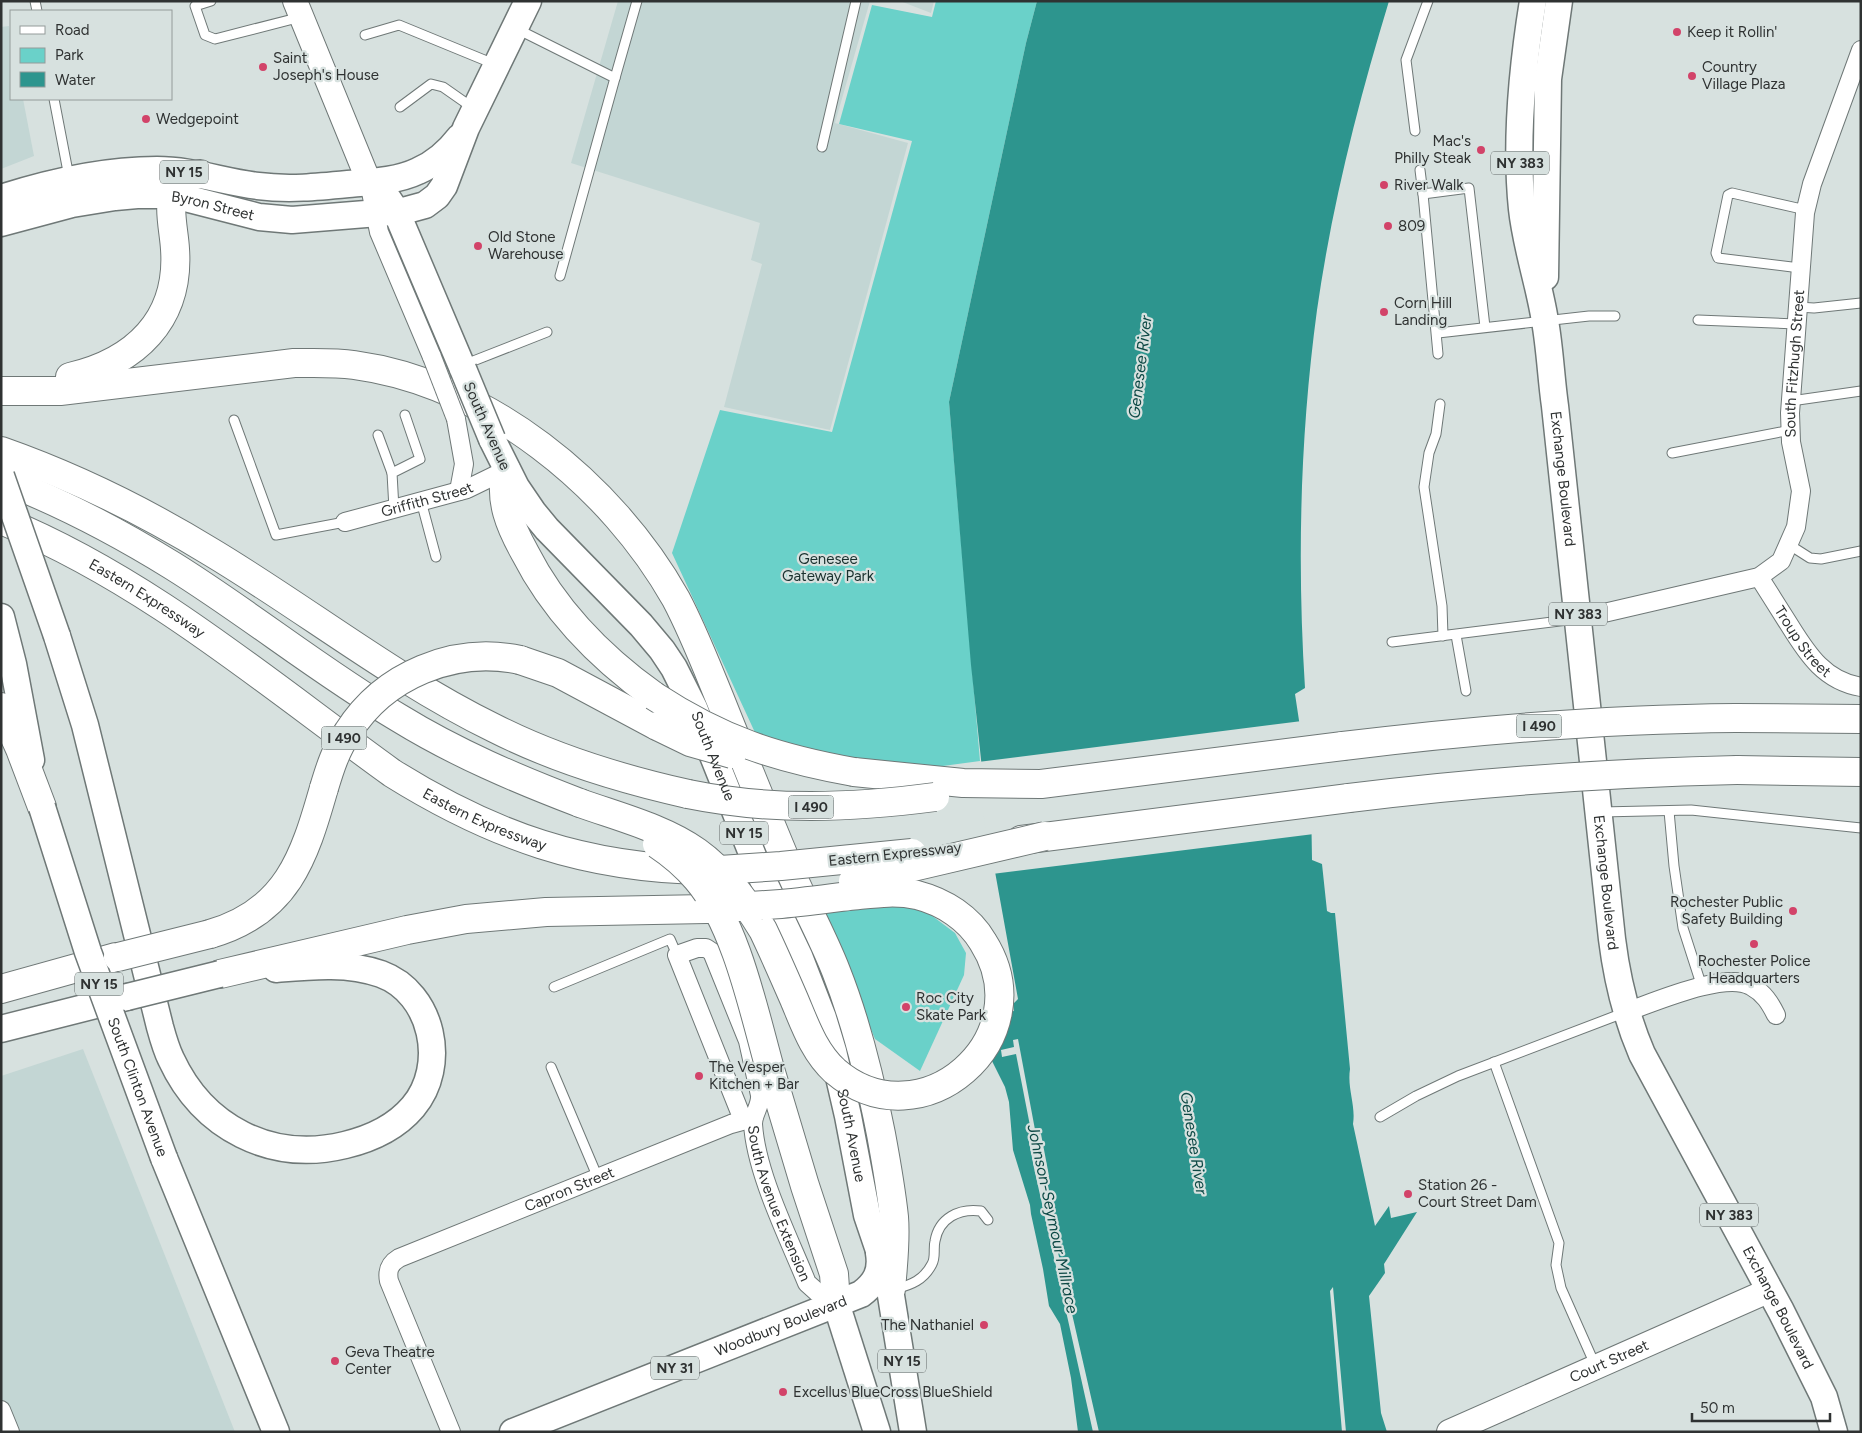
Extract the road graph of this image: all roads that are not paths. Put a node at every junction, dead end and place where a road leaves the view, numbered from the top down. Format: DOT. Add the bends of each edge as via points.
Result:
graph roads {
  1 [pos="211,1"];
  2 [pos="528,1"];
  3 [pos="637,1"];
  4 [pos="856,1"];
  5 [pos="1428,1"];
  6 [pos="1533,1"];
  7 [pos="1559,1"];
  8 [pos="298,9"];
  9 [pos="515,28"];
  10 [pos="365,35"];
  11 [pos="1861,50"];
  12 [pos="497,65"];
  13 [pos="615,78"];
  14 [pos="54,100"];
  15 [pos="400,107"];
  16 [pos="471,119"];
  17 [pos="1415,131"];
  18 [pos="822,147"];
  19 [pos="1420,170"];
  20 [pos="200,174"];
  21 [pos="70,180"];
  22 [pos="368,182"];
  23 [pos="1423,194"];
  24 [pos="173,197"];
  25 [pos="1,198"];
  26 [pos="1806,210"];
  27 [pos="385,212"];
  28 [pos="1,223"];
  29 [pos="1800,268"];
  30 [pos="560,276"];
  31 [pos="1861,303"];
  32 [pos="1615,316"];
  33 [pos="1797,316"];
  34 [pos="1545,320"];
  35 [pos="1698,320"];
  36 [pos="1486,328"];
  37 [pos="546,332"];
  38 [pos="1438,333"];
  39 [pos="1438,354"];
  40 [pos="462,367"];
  41 [pos="1,385"];
  42 [pos="1,391"];
  43 [pos="1861,391"];
  44 [pos="1791,400"];
  45 [pos="1440,404"];
  46 [pos="405,415"];
  47 [pos="234,420"];
  48 [pos="1790,430"];
  49 [pos="378,435"];
  50 [pos="1,451"];
  51 [pos="1672,453"];
  52 [pos="506,470"];
  53 [pos="392,473"];
  54 [pos="1,478"];
  55 [pos="459,491"];
  56 [pos="421,502"];
  57 [pos="394,509"];
  58 [pos="1,520"];
  59 [pos="345,522"];
  60 [pos="1788,544"];
  61 [pos="1861,551"];
  62 [pos="436,557"];
  63 [pos="1759,577"];
  64 [pos="1578,619"];
  65 [pos="3,625"];
  66 [pos="1456,635"];
  67 [pos="1443,636"];
  68 [pos="1392,642"];
  69 [pos="1861,686"];
  70 [pos="1466,691"];
  71 [pos="1,706"];
  72 [pos="1861,719"];
  73 [pos="854,772"];
  74 [pos="1861,772"];
  75 [pos="1041,784"];
  76 [pos="580,804"];
  77 [pos="42,807"];
  78 [pos="1669,811"];
  79 [pos="1599,812"];
  80 [pos="1861,828"];
  81 [pos="1045,836"];
  82 [pos="707,909"];
  83 [pos="676,955"];
  84 [pos="220,974"];
  85 [pos="554,987"];
  86 [pos="1702,987"];
  87 [pos="1,989"];
  88 [pos="1626,1012"];
  89 [pos="1776,1015"];
  90 [pos="1,1030"];
  91 [pos="1494,1062"];
  92 [pos="551,1067"];
  93 [pos="1380,1116"];
  94 [pos="748,1119"];
  95 [pos="598,1178"];
  96 [pos="988,1220"];
  97 [pos="879,1250"];
  98 [pos="1770,1290"];
  99 [pos="882,1292"];
  100 [pos="836,1303"];
  101 [pos="1596,1367"];
  102 [pos="1824,1397"];
  103 [pos="1,1410"];
  104 [pos="10,1432"];
  105 [pos="276,1432"];
  106 [pos="450,1432"];
  107 [pos="513,1432"];
  108 [pos="878,1432"];
  109 [pos="913,1432"];
  110 [pos="1449,1432"];
  111 [pos="1834,1432"];
  112 [pos="1855,1432"];
  1 -- 8 [label="lane" via="195,6 205,35 215,39"];
  2 -- 9 [label="main road, NY 15"];
  3 -- 13 [label="lane"];
  4 -- 18 [label="lane"];
  5 -- 17 [label="lane" via="1406,60"];
  6 -- 34 [label="main road, Exchange Boulevard / NY 383" via="1523,82 1521,188 1527,243"];
  7 -- 34 [label="main road, Exchange Boulevard / NY 383" via="1548,79"];
  8 -- 22 [label="street, South Avenue"];
  9 -- 12 [label="main road, NY 15"];
  9 -- 13 [label="lane"];
  10 -- 12 [label="lane" via="399,25"];
  11 -- 26 [label="street, South Fitzhugh Street" via="1812,184"];
  12 -- 16 [label="main road, NY 15"];
  13 -- 30 [label="lane"];
  14 -- 21 [label="lane"];
  15 -- 16 [label="lane" via="431,84 443,87"];
  16 -- 22 [label="main road, NY 15" via="436,161 399,177"];
  16 -- 27 [label="main road, NY 15" via="441,192 425,205"];
  19 -- 23 [label="lane"];
  20 -- 21 [label="main road, Byron Street / NY 15" via="141,170"];
  20 -- 22 [label="main road, Byron Street / NY 15" via="276,188"];
  20 -- 24 [label="highway" via="182,179 175,187"];
  21 -- 25 [label="main road, Byron Street / NY 15"];
  22 -- 27 [label="main road, South Avenue" via="382,193"];
  23 -- 36 [label="lane" via="1469,188"];
  23 -- 38 [label="lane"];
  24 -- 27 [label="main road, Byron Street" via="282,220"];
  24 -- 28 [label="main road, Byron Street" via="137,195 89,200"];
  24 -- 41 [label="highway" via="176,260 172,288 161,318 146,338 125,355 89,372"];
  26 -- 29 [label="street, South Fitzhugh Street"];
  26 -- 29 [label="lane" via="1732,193 1728,196 1716,253 1718,258"];
  27 -- 40 [label="main road, South Avenue / NY 15"];
  27 -- 55 [label="street, South Avenue, bridge" via="381,239 456,419 464,464"];
  29 -- 33 [label="street, South Fitzhugh Street"];
  31 -- 33 [label="lane" via="1814,308"];
  32 -- 34 [label="lane"];
  33 -- 35 [label="lane"];
  33 -- 44 [label="street, South Fitzhugh Street"];
  34 -- 36 [label="lane"];
  34 -- 64 [label="main road, Exchange Boulevard / NY 383"];
  36 -- 38 [label="lane"];
  37 -- 40 [label="lane"];
  38 -- 39 [label="lane"];
  40 -- 52 [label="main road, South Avenue / NY 15, bridge"];
  42 -- 99 [label="highway" via="60,391 294,363 366,367 426,383 498,418 547,451 599,497 645,551 683,613 792,877 849,1004 871,1085 895,1233"];
  43 -- 44 [label="lane"];
  44 -- 48 [label="street, South Fitzhugh Street"];
  45 -- 67 [label="lane" via="1424,487 1442,606"];
  46 -- 53 [label="lane" via="420,459"];
  47 -- 59 [label="lane" via="276,535"];
  48 -- 51 [label="lane"];
  48 -- 60 [label="street, South Fitzhugh Street" via="1801,491 1796,527"];
  49 -- 53 [label="lane"];
  50 -- 75 [label="highway, I 490, bridge" via="73,479 154,519 239,569 434,696 493,728 584,766 688,794 746,804 812,807 878,804"];
  52 -- 55 [label="street, Griffith Street"];
  52 -- 73 [label="highway, bridge" via="503,487 506,510 517,539 542,583 586,639 624,673 654,696 706,727 742,743 782,756"];
  52 -- 97 [label="main road, South Avenue / NY 15" via="547,529 662,650 687,693 823,1018 841,1084 867,1215"];
  53 -- 57 [label="lane"];
  54 -- 76 [label="highway" via="141,547 412,726 480,762"];
  54 -- 84 [label="main road, bridge" via="57,636 87,733 160,1027 171,1059 192,1094 214,1117 241,1134 270,1146 300,1151 332,1148 365,1139 400,1119 419,1099 432,1065 432,1039 421,1010 396,982 372,971 336,966"];
  55 -- 56 [label="street, Griffith Street"];
  56 -- 57 [label="street, Griffith Street"];
  56 -- 62 [label="lane"];
  57 -- 59 [label="street, Griffith Street"];
  58 -- 81 [label="highway, Eastern Expressway / I 490, bridge" via="66,550 130,586 421,792 465,816 528,841 594,859 662,868 720,870 892,855"];
  60 -- 61 [label="lane" via="1810,558"];
  60 -- 63 [label="street, South Fitzhugh Street" via="1780,561"];
  63 -- 64 [label="street, South Fitzhugh Street"];
  63 -- 69 [label="street, Troup Street" via="1813,661 1831,676"];
  64 -- 66 [label="lane"];
  64 -- 79 [label="main road, Exchange Boulevard / NY 383"];
  65 -- 77 [label="main road, South Clinton Avenue / NY 15"];
  66 -- 67 [label="lane"];
  66 -- 70 [label="lane"];
  67 -- 68 [label="lane"];
  71 -- 77 [label="highway"];
  72 -- 75 [label="highway, I 490, bridge" via="1632,720 1507,728"];
  73 -- 75 [label="highway" via="954,783"];
  73 -- 87 [label="highway, bridge" via="737,756 690,742 558,673 520,660 491,657 435,664 398,682 367,707 348,731 334,758 308,842 297,866 282,888 248,919 210,934"];
  74 -- 81 [label="highway, I 490, bridge" via="1737,770 1576,776 1443,787"];
  76 -- 82 [label="highway, bridge" via="677,840 717,869 744,900 747,905 750,909 762,930 816,1048 830,1066 849,1081 890,1095 924,1092 965,1071 990,1038 1000,1003 995,964 975,930 938,903 916,895 888,893 759,906 750,906 742,907"];
  76 -- 100 [label="highway, bridge" via="628,826 678,860 704,888 722,920 736,952 834,1274"];
  77 -- 105 [label="main road, South Clinton Avenue / NY 15, bridge" via="90,959 164,1158"];
  78 -- 79 [label="lane"];
  78 -- 80 [label="lane" via="1691,810"];
  78 -- 86 [label="lane" via="1683,928"];
  79 -- 88 [label="main road, Exchange Boulevard / NY 383" via="1614,956"];
  81 -- 82 [label="highway, bridge" via="892,873"];
  82 -- 84 [label="highway" via="546,912 466,919 387,934"];
  83 -- 85 [label="lane" via="670,939"];
  83 -- 94 [label="street, South Avenue Extension"];
  83 -- 94 [label="street, South Avenue Extension" via="706,948 716,960 751,1052 760,1100"];
  84 -- 90 [label="main road, bridge"];
  86 -- 88 [label="street"];
  86 -- 89 [label="street" via="1723,981 1750,985 1765,996"];
  88 -- 91 [label="lane"];
  88 -- 98 [label="main road, Exchange Boulevard / NY 383" via="1642,1054"];
  91 -- 93 [label="lane" via="1424,1092"];
  91 -- 101 [label="lane" via="1559,1242 1556,1265 1561,1288"];
  92 -- 95 [label="lane"];
  94 -- 95 [label="street, Capron Street"];
  94 -- 100 [label="street, South Avenue Extension" via="765,1176 807,1283"];
  95 -- 106 [label="street, Capron Street" via="399,1258 390,1267 391,1287"];
  96 -- 99 [label="lane" via="981,1211 973,1210 964,1210 947,1219 937,1233 935,1258 928,1270 912,1285"];
  97 -- 99 [label="main road, South Avenue / NY 15"];
  97 -- 100 [label="main road, Woodbury Boulevard" via="880,1269 876,1280 861,1294"];
  98 -- 101 [label="street, Court Street"];
  98 -- 102 [label="main road, Exchange Boulevard / NY 383"];
  99 -- 100 [label="lane"];
  99 -- 109 [label="main road, South Avenue / NY 15"];
  100 -- 107 [label="main road, Woodbury Boulevard / NY 31"];
  100 -- 108 [label="main road"];
  101 -- 110 [label="street, Court Street"];
  102 -- 111 [label="main road, Exchange Boulevard / NY 383"];
  102 -- 112 [label="main road, Exchange Boulevard / NY 383"];
  103 -- 104 [label="street"];
}
